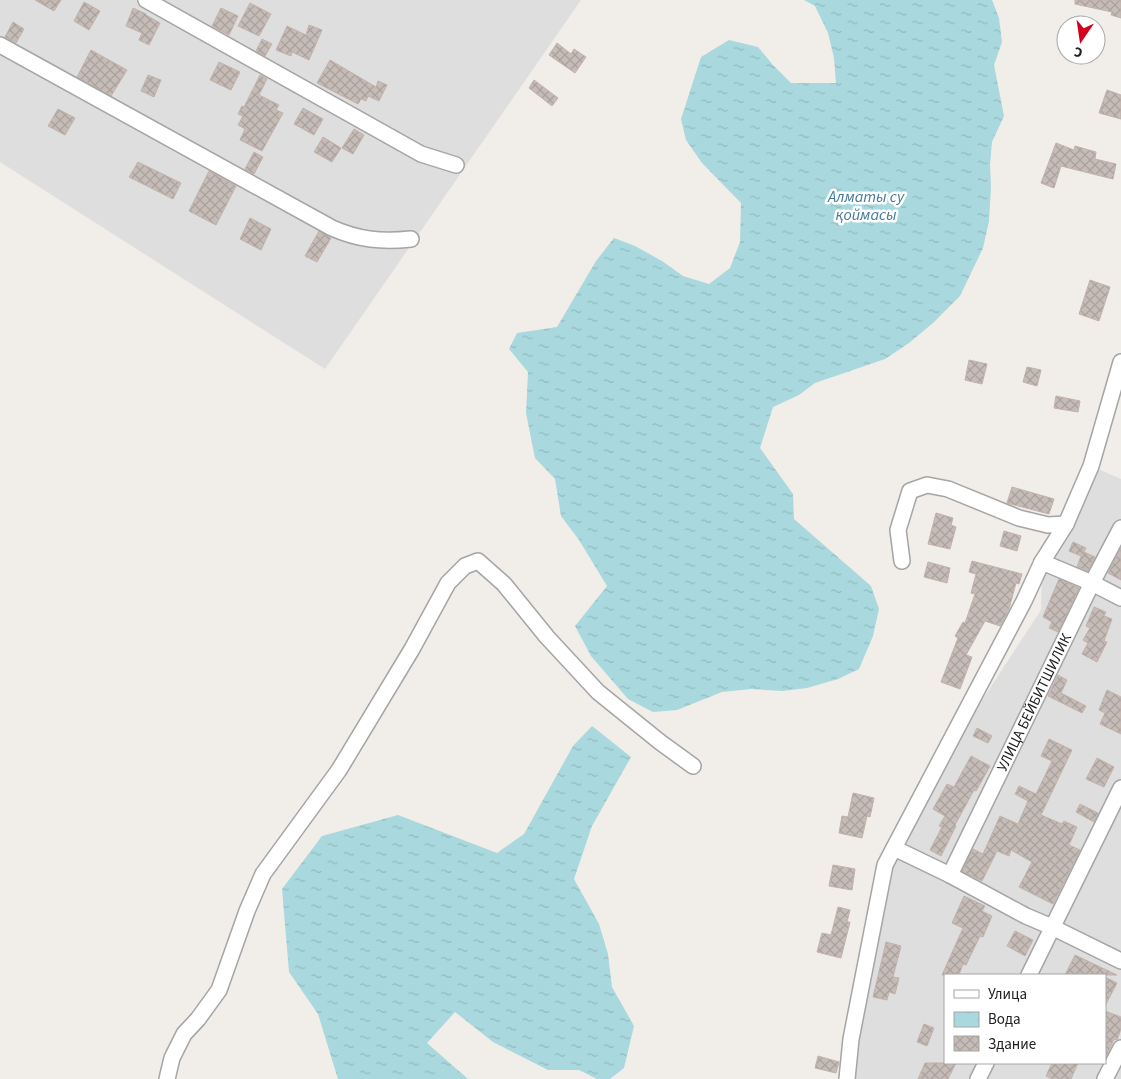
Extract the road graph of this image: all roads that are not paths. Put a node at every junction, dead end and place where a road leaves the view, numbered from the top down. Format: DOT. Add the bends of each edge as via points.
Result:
graph roads {
  1 [pos="146,0"];
  2 [pos="0,45"];
  3 [pos="456,166"];
  4 [pos="411,240"];
  5 [pos="1121,362"];
  6 [pos="1118,381"];
  7 [pos="1066,524"];
  8 [pos="1121,528"];
  9 [pos="902,561"];
  10 [pos="1042,562"];
  11 [pos="1092,583"];
  12 [pos="1121,598"];
  13 [pos="693,766"];
  14 [pos="1121,788"];
  15 [pos="894,848"];
  16 [pos="950,875"];
  17 [pos="1052,927"];
  18 [pos="1121,961"];
  19 [pos="1029,974"];
  20 [pos="1121,1048"];
  21 [pos="986,1064"];
  22 [pos="167,1079"];
  23 [pos="847,1079"];
  24 [pos="978,1079"];
  25 [pos="1105,1079"];
  1 -- 3 [label="street" via="421,154"];
  2 -- 4 [label="street" via="332,228 371,240"];
  5 -- 6 [label="street"];
  6 -- 7 [label="street" via="1091,466"];
  7 -- 9 [label="street" via="1048,525 1019,518 948,489 927,485 910,491 898,530"];
  7 -- 10 [label="street"];
  8 -- 11 [label="street, УЛИЦА БЕЙБИТШИЛИК"];
  10 -- 11 [label="street"];
  10 -- 15 [label="street"];
  11 -- 12 [label="street"];
  11 -- 16 [label="street, УЛИЦА БЕЙБИТШИЛИК"];
  13 -- 22 [label="street" via="598,692 504,584 478,561 465,566 448,583 339,770 263,874 219,990 184,1034 172,1058"];
  14 -- 17 [label="street"];
  15 -- 16 [label="street"];
  15 -- 23 [label="street" via="885,865 851,1039"];
  16 -- 17 [label="street"];
  17 -- 18 [label="street"];
  17 -- 19 [label="street"];
  20 -- 25 [label="street"];
  21 -- 24 [label="street"];
}
